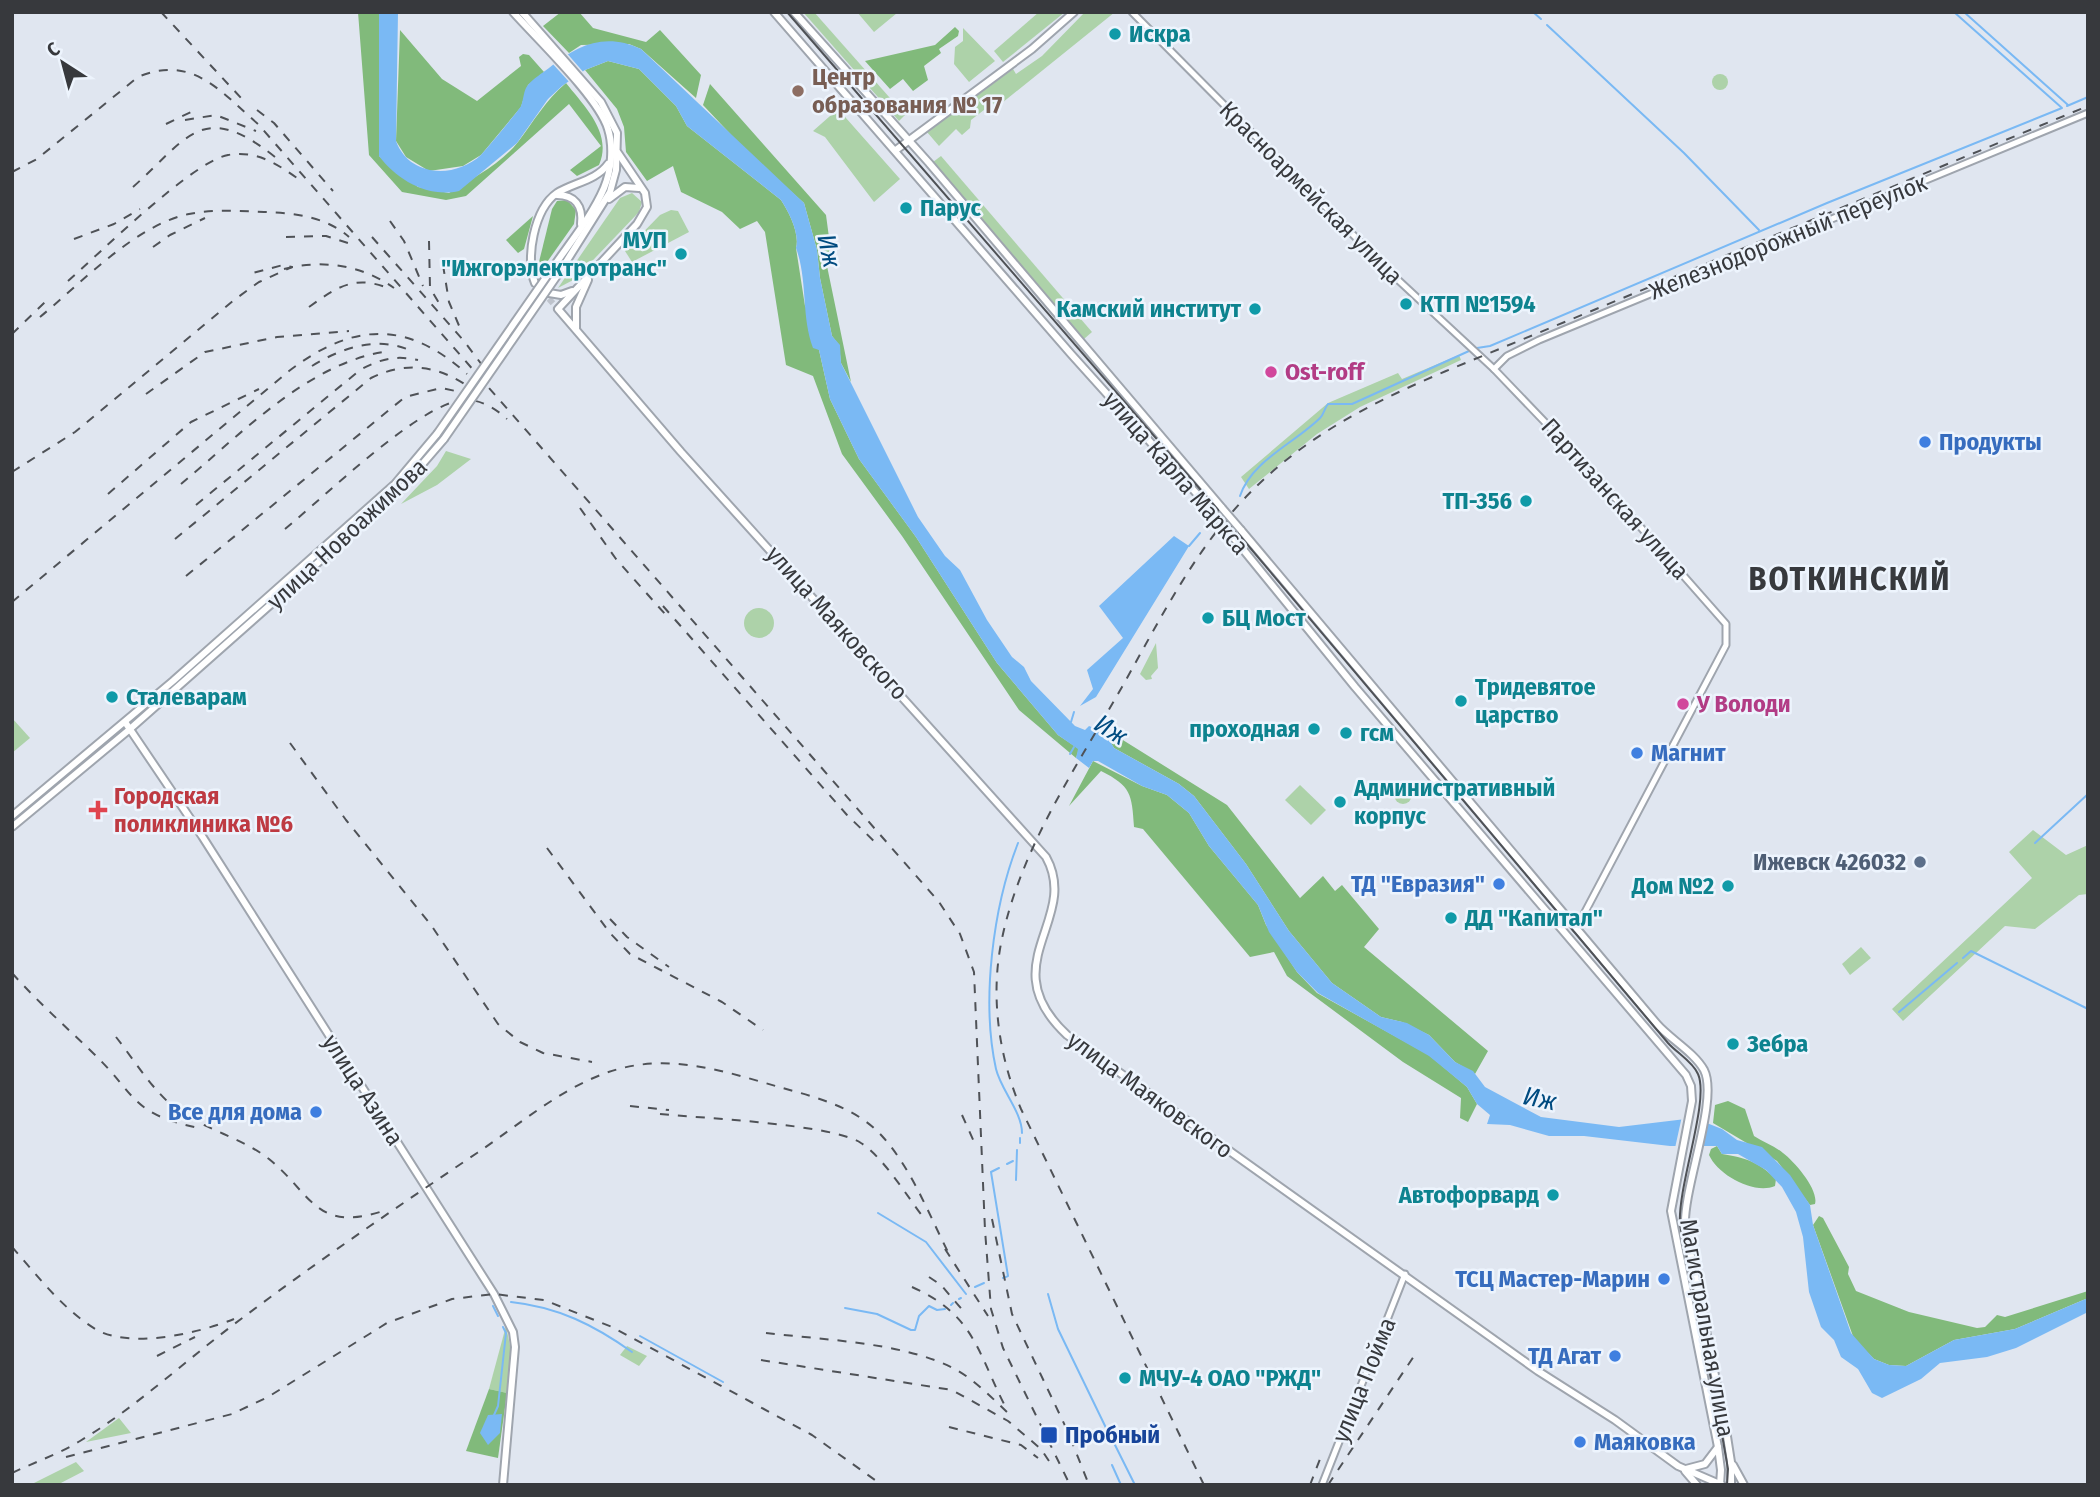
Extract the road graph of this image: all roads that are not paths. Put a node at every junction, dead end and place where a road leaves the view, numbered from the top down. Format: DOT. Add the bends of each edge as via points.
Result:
graph roads {
  1 [pos="513,12"];
  2 [pos="522,12"];
  3 [pos="774,12"];
  4 [pos="794,12"];
  5 [pos="1074,12"];
  6 [pos="1132,12"];
  7 [pos="543,41"];
  8 [pos="2088,113"];
  9 [pos="908,140"];
  10 [pos="896,150"];
  11 [pos="618,153"];
  12 [pos="610,159"];
  13 [pos="640,188"];
  14 [pos="555,195"];
  15 [pos="605,202"];
  16 [pos="581,226"];
  17 [pos="557,268"];
  18 [pos="590,275"];
  19 [pos="535,283"];
  20 [pos="577,288"];
  21 [pos="543,292"];
  22 [pos="577,331"];
  23 [pos="1494,369"];
  24 [pos="1363,673"];
  25 [pos="1352,684"];
  26 [pos="125,722"];
  27 [pos="130,729"];
  28 [pos="12,816"];
  29 [pos="12,827"];
  30 [pos="1576,929"];
  31 [pos="1570,939"];
  32 [pos="1405,1274"];
  33 [pos="1717,1447"];
  34 [pos="1731,1462"];
  35 [pos="1684,1469"];
  36 [pos="1720,1484"];
  37 [pos="503,1485"];
  38 [pos="1322,1485"];
  39 [pos="1697,1485"];
  40 [pos="1731,1485"];
  41 [pos="1744,1485"];
  1 -- 7 [label="main road"];
  2 -- 7 [label="main road"];
  3 -- 10 [label="main road, улица Карла Маркса"];
  4 -- 9 [label="main road, улица Карла Маркса"];
  5 -- 9 [label="main road" via="1032,49"];
  6 -- 23 [label="street, Красноармейская улица" via="1396,278"];
  7 -- 11 [label="main road, улица Новоажимова" via="607,110 615,127"];
  7 -- 12 [label="main road, улица Новоажимова" via="607,125"];
  8 -- 23 [label="street, Железнодорожный переулок" via="1539,340 1507,356"];
  9 -- 10 [label="main road"];
  9 -- 24 [label="main road, улица Карла Маркса, bridge"];
  10 -- 25 [label="main road, улица Карла Маркса, bridge" via="1071,355 1215,514"];
  11 -- 13 [label="main road"];
  11 -- 15 [label="main road, улица Новоажимова"];
  12 -- 14 [label="main road" via="601,172"];
  12 -- 16 [label="main road, улица Новоажимова" via="603,190"];
  13 -- 15 [label="main road" via="625,187"];
  13 -- 18 [label="main road" via="648,202 645,213"];
  14 -- 16 [label="main road" via="566,195 578,204"];
  14 -- 19 [label="main road" via="545,206 531,243 529,264"];
  15 -- 17 [label="main road, улица Новоажимова"];
  16 -- 17 [label="main road, улица Новоажимова"];
  17 -- 26 [label="main road, улица Новоажимова, bridge" via="437,434 395,484"];
  17 -- 27 [label="main road, улица Новоажимова, bridge" via="444,439 400,491"];
  18 -- 20 [label="main road"];
  18 -- 22 [label="main road" via="576,307"];
  20 -- 21 [label="main road" via="561,295"];
  20 -- 22 [label="main road, улица Маяковского" via="558,309"];
  22 -- 32 [label="main road, улица Маяковского" via="1046,857 1054,896 1038,947 1035,975 1042,1003 1055,1023 1257,1173"];
  23 -- 30 [label="street, Партизанская улица" via="1727,624 1726,645"];
  24 -- 25 [label="main road"];
  24 -- 30 [label="main road, улица Карла Маркса"];
  25 -- 31 [label="main road, улица Карла Маркса"];
  26 -- 27 [label="main road, улица Азина"];
  26 -- 28 [label="main road, улица Новоажимова"];
  27 -- 29 [label="main road, улица Новоажимова"];
  27 -- 37 [label="main road, улица Азина" via="494,1294 513,1332"];
  30 -- 31 [label="main road"];
  30 -- 34 [label="main road, Магистральная улица" via="1657,1024 1703,1069 1708,1091 1685,1226"];
  31 -- 33 [label="main road, Магистральная улица" via="1681,1068 1691,1086 1672,1198 1674,1233"];
  32 -- 35 [label="main road, улица Маяковского"];
  32 -- 38 [label="street, улица Пойма"];
  33 -- 35 [label="main road" via="1704,1464"];
  33 -- 36 [label="main road, Магистральная улица"];
  34 -- 40 [label="main road, Магистральная улица"];
  34 -- 41 [label="main road"];
  35 -- 36 [label="main road, улица Маяковского"];
  35 -- 39 [label="main road"];
}
